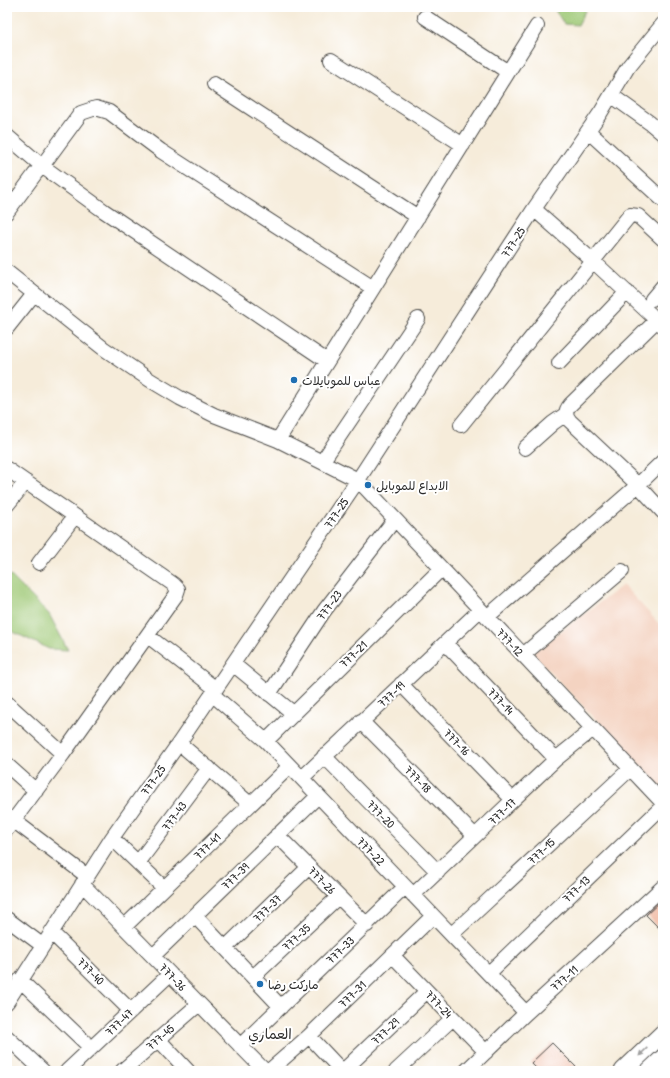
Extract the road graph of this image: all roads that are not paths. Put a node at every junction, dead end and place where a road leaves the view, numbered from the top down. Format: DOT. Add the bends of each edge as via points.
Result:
graph roads {
  1 [pos="425,17"];
  2 [pos="663,24"];
  3 [pos="537,26"];
  4 [pos="331,60"];
  5 [pos="508,72"];
  6 [pos="214,84"];
  7 [pos="611,95"];
  8 [pos="588,131"];
  9 [pos="663,134"];
  10 [pos="7,136"];
  11 [pos="463,145"];
  12 [pos="42,166"];
  13 [pos="663,200"];
  14 [pos="534,209"];
  15 [pos="7,212"];
  16 [pos="418,217"];
  17 [pos="663,239"];
  18 [pos="593,261"];
  19 [pos="7,272"];
  20 [pos="663,286"];
  21 [pos="373,288"];
  22 [pos="627,292"];
  23 [pos="34,294"];
  24 [pos="652,298"];
  25 [pos="418,319"];
  26 [pos="660,323"];
  27 [pos="7,328"];
  28 [pos="327,361"];
  29 [pos="559,363"];
  30 [pos="566,414"];
  31 [pos="461,425"];
  32 [pos="278,440"];
  33 [pos="525,448"];
  34 [pos="663,461"];
  35 [pos="322,462"];
  36 [pos="7,469"];
  37 [pos="358,480"];
  38 [pos="26,482"];
  39 [pos="638,485"];
  40 [pos="7,505"];
  41 [pos="663,512"];
  42 [pos="75,516"];
  43 [pos="394,519"];
  44 [pos="39,563"];
  45 [pos="441,569"];
  46 [pos="622,571"];
  47 [pos="484,614"];
  48 [pos="148,636"];
  49 [pos="445,643"];
  50 [pos="523,655"];
  51 [pos="232,664"];
  52 [pos="401,684"];
  53 [pos="214,691"];
  54 [pos="269,694"];
  55 [pos="7,702"];
  56 [pos="293,713"];
  57 [pos="361,721"];
  58 [pos="593,729"];
  59 [pos="266,741"];
  60 [pos="180,743"];
  61 [pos="63,754"];
  62 [pos="324,756"];
  63 [pos="556,759"];
  64 [pos="7,765"];
  65 [pos="290,766"];
  66 [pos="209,768"];
  67 [pos="630,768"];
  68 [pos="302,778"];
  69 [pos="36,791"];
  70 [pos="318,796"];
  71 [pos="513,800"];
  72 [pos="250,804"];
  73 [pos="663,804"];
  74 [pos="9,826"];
  75 [pos="277,835"];
  76 [pos="475,836"];
  77 [pos="112,838"];
  78 [pos="138,863"];
  79 [pos="309,867"];
  80 [pos="438,872"];
  81 [pos="85,880"];
  82 [pos="663,887"];
  83 [pos="164,888"];
  84 [pos="409,891"];
  85 [pos="338,897"];
  86 [pos="195,916"];
  87 [pos="434,916"];
  88 [pos="7,919"];
  89 [pos="367,925"];
  90 [pos="124,927"];
  91 [pos="51,932"];
  92 [pos="452,934"];
  93 [pos="42,945"];
  94 [pos="225,948"];
  95 [pos="153,956"];
  96 [pos="393,956"];
  97 [pos="489,972"];
  98 [pos="170,974"];
  99 [pos="253,977"];
  100 [pos="20,980"];
  101 [pos="427,991"];
  102 [pos="7,1002"];
  103 [pos="199,1004"];
  104 [pos="282,1007"];
  105 [pos="131,1011"];
  106 [pos="526,1012"];
  107 [pos="453,1018"];
  108 [pos="663,1033"];
  109 [pos="308,1036"];
  110 [pos="7,1037"];
  111 [pos="158,1039"];
  112 [pos="240,1046"];
  113 [pos="91,1048"];
  114 [pos="486,1052"];
  115 [pos="663,1058"];
  116 [pos="43,1071"];
  117 [pos="67,1071"];
  118 [pos="122,1071"];
  119 [pos="188,1071"];
  120 [pos="265,1071"];
  121 [pos="269,1071"];
  122 [pos="343,1071"];
  123 [pos="396,1071"];
  124 [pos="466,1071"];
  125 [pos="623,1071"];
  126 [pos="649,1071"];
  1 -- 5 [label="street"];
  2 -- 7 [label="street, 777-25" via="628,67"];
  3 -- 5 [label="street"];
  4 -- 11 [label="street"];
  5 -- 11 [label="street"];
  6 -- 16 [label="street"];
  7 -- 8 [label="street, 777-25"];
  7 -- 9 [label="street"];
  8 -- 13 [label="street"];
  8 -- 14 [label="street, 777-25"];
  10 -- 12 [label="street"];
  11 -- 16 [label="street"];
  12 -- 15 [label="street"];
  12 -- 21 [label="street" via="81,113 96,108 109,112 161,151"];
  12 -- 28 [label="street" via="129,228"];
  14 -- 18 [label="street"];
  14 -- 37 [label="street, 777-25"];
  16 -- 21 [label="street"];
  17 -- 18 [label="street" via="638,216 630,215"];
  18 -- 22 [label="street"];
  18 -- 31 [label="street"];
  19 -- 23 [label="street"];
  20 -- 24 [label="street"];
  21 -- 28 [label="street"];
  22 -- 26 [label="street"];
  22 -- 29 [label="street"];
  23 -- 27 [label="street"];
  23 -- 32 [label="street" via="103,348 180,398 214,415"];
  25 -- 35 [label="street"];
  26 -- 30 [label="street" via="570,405"];
  28 -- 32 [label="street"];
  30 -- 33 [label="street" via="552,423"];
  30 -- 39 [label="street" via="570,421"];
  32 -- 35 [label="street"];
  34 -- 39 [label="street, 777-19"];
  35 -- 37 [label="street"];
  36 -- 38 [label="street"];
  37 -- 43 [label="street, 777-12"];
  37 -- 51 [label="street, 777-25"];
  38 -- 40 [label="street"];
  38 -- 42 [label="street"];
  39 -- 41 [label="street"];
  39 -- 47 [label="street, 777-19"];
  42 -- 44 [label="street"];
  42 -- 48 [label="street" via="178,589"];
  43 -- 45 [label="street, 777-12"];
  43 -- 54 [label="street, 777-23" via="324,611"];
  45 -- 47 [label="street, 777-12"];
  45 -- 56 [label="street, 777-21"];
  46 -- 50 [label="street"];
  47 -- 49 [label="street, 777-19"];
  47 -- 50 [label="street, 777-12"];
  48 -- 53 [label="street, 777-22"];
  48 -- 61 [label="street"];
  49 -- 52 [label="street, 777-19"];
  49 -- 63 [label="street, 777-14"];
  50 -- 58 [label="street, 777-12"];
  51 -- 53 [label="street, 777-25"];
  51 -- 54 [label="street"];
  52 -- 57 [label="street, 777-19"];
  52 -- 71 [label="street, 777-16"];
  53 -- 59 [label="street, 777-22"];
  53 -- 60 [label="street, 777-25"];
  54 -- 56 [label="street"];
  55 -- 61 [label="street"];
  56 -- 59 [label="street, 777-21"];
  57 -- 62 [label="street, 777-19"];
  57 -- 76 [label="street, 777-18"];
  58 -- 63 [label="street, 777-17"];
  58 -- 67 [label="street, 777-12"];
  59 -- 65 [label="street, 777-22"];
  60 -- 66 [label="street"];
  60 -- 77 [label="street, 777-25"];
  61 -- 69 [label="street"];
  62 -- 68 [label="street, 777-19"];
  62 -- 80 [label="street, 777-20"];
  63 -- 71 [label="street, 777-17"];
  64 -- 69 [label="street"];
  65 -- 68 [label="street, 777-22"];
  65 -- 72 [label="street, 777-41"];
  66 -- 72 [label="street"];
  66 -- 78 [label="street, 777-43"];
  67 -- 73 [label="street, 777-12"];
  67 -- 92 [label="street, 777-15"];
  68 -- 70 [label="street, 777-22"];
  69 -- 74 [label="street"];
  70 -- 75 [label="street, 777-39"];
  70 -- 84 [label="street, 777-22"];
  71 -- 76 [label="street, 777-17"];
  72 -- 83 [label="street, 777-41"];
  73 -- 97 [label="street, 777-13"];
  74 -- 81 [label="street, 777-36"];
  75 -- 79 [label="street, 777-26"];
  75 -- 86 [label="street, 777-39"];
  76 -- 80 [label="street, 777-17"];
  77 -- 78 [label="street"];
  77 -- 81 [label="street, 777-25"];
  78 -- 83 [label="street"];
  79 -- 85 [label="street, 777-26"];
  79 -- 94 [label="street, 777-37"];
  80 -- 84 [label="street, 777-17"];
  81 -- 90 [label="street, 777-36"];
  81 -- 91 [label="street, 777-25"];
  82 -- 106 [label="street, 777-11"];
  83 -- 90 [label="street, 777-41"];
  84 -- 87 [label="street, 777-22"];
  84 -- 89 [label="street, 777-33"];
  85 -- 89 [label="street, 777-26"];
  85 -- 99 [label="street, 777-35"];
  86 -- 94 [label="street"];
  86 -- 95 [label="street, 777-39"];
  87 -- 92 [label="street, 777-22"];
  87 -- 96 [label="street, 777-31"];
  88 -- 93 [label="street"];
  89 -- 104 [label="street, 777-33"];
  90 -- 95 [label="street, 777-36"];
  91 -- 93 [label="street, 777-25"];
  91 -- 105 [label="street, 777-40"];
  92 -- 97 [label="street, 777-22"];
  93 -- 100 [label="street, 777-25"];
  94 -- 99 [label="street"];
  95 -- 98 [label="street, 777-36"];
  96 -- 101 [label="street, 777-24"];
  96 -- 109 [label="street, 777-31"];
  97 -- 106 [label="street, 777-22"];
  98 -- 103 [label="street, 777-36"];
  98 -- 105 [label="street, 777-47"];
  99 -- 104 [label="street"];
  100 -- 102 [label="street, 777-25"];
  100 -- 113 [label="street"];
  101 -- 107 [label="street, 777-24"];
  101 -- 122 [label="street, 777-29"];
  103 -- 111 [label="street, 777-45"];
  103 -- 112 [label="street, 777-36"];
  104 -- 112 [label="street, 777-33"];
  105 -- 113 [label="street, 777-47"];
  106 -- 114 [label="street, 777-11"];
  107 -- 114 [label="street, 777-24"];
  107 -- 123 [label="street"];
  108 -- 125 [label="main road, one-way"];
  109 -- 121 [label="street, 777-31"];
  109 -- 122 [label="street"];
  110 -- 116 [label="street"];
  111 -- 118 [label="street, 777-45"];
  111 -- 119 [label="street"];
  112 -- 120 [label="street, 777-36"];
  113 -- 117 [label="street, 777-47"];
  114 -- 124 [label="street, 777-11"];
  115 -- 126 [label="main road"];
}
